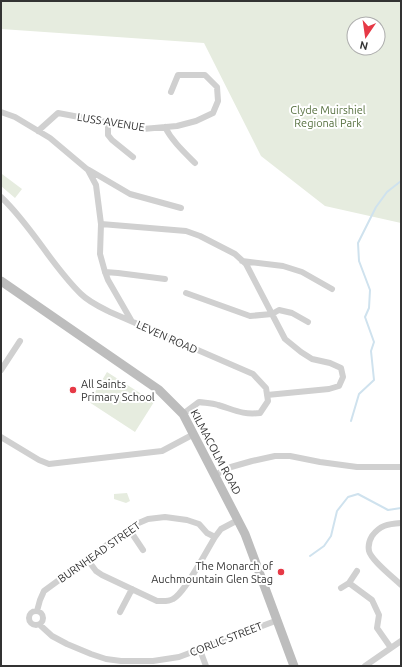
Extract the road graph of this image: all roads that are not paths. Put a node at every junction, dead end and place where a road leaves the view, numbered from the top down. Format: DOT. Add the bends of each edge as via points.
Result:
graph roads {
  1 [pos="171,92"];
  2 [pos="1,112"];
  3 [pos="108,122"];
  4 [pos="165,127"];
  5 [pos="38,131"];
  6 [pos="133,157"];
  7 [pos="195,163"];
  8 [pos="88,170"];
  9 [pos="1,197"];
  10 [pos="181,208"];
  11 [pos="101,224"];
  12 [pos="242,261"];
  13 [pos="105,272"];
  14 [pos="165,279"];
  15 [pos="1,281"];
  16 [pos="332,289"];
  17 [pos="186,293"];
  18 [pos="272,314"];
  19 [pos="130,320"];
  20 [pos="308,322"];
  21 [pos="20,341"];
  22 [pos="1,370"];
  23 [pos="267,395"];
  24 [pos="183,414"];
  25 [pos="194,434"];
  26 [pos="1,437"];
  27 [pos="401,467"];
  28 [pos="215,475"];
  29 [pos="238,520"];
  30 [pos="401,523"];
  31 [pos="129,529"];
  32 [pos="215,537"];
  33 [pos="143,550"];
  34 [pos="87,560"];
  35 [pos="357,571"];
  36 [pos="349,583"];
  37 [pos="401,585"];
  38 [pos="340,588"];
  39 [pos="132,589"];
  40 [pos="37,611"];
  41 [pos="120,612"];
  42 [pos="278,620"];
  43 [pos="40,625"];
  44 [pos="401,640"];
  45 [pos="391,648"];
  46 [pos="200,650"];
  47 [pos="153,663"];
  48 [pos="206,666"];
  49 [pos="294,666"];
  50 [pos="365,666"];
  1 -- 4 [label="street, LUSS AVENUE" via="178,75 205,75 217,87 218,101 212,113 196,121"];
  2 -- 5 [label="street"];
  3 -- 4 [label="street, LUSS AVENUE" via="143,129"];
  3 -- 5 [label="street, LUSS AVENUE" via="58,113"];
  3 -- 6 [label="street" via="108,135"];
  4 -- 7 [label="street" via="169,136"];
  5 -- 8 [label="street"];
  8 -- 10 [label="street" via="130,194"];
  8 -- 11 [label="street" via="96,185"];
  9 -- 19 [label="street, LEVEN ROAD" via="13,208 81,294 96,305"];
  11 -- 12 [label="street" via="186,232 200,236 235,254"];
  11 -- 13 [label="street" via="100,254"];
  12 -- 16 [label="street" via="283,266 302,272"];
  12 -- 18 [label="street" via="246,264"];
  13 -- 14 [label="street"];
  13 -- 19 [label="street"];
  15 -- 24 [label="main road, KILMACOLM ROAD" via="159,390"];
  17 -- 18 [label="street" via="250,316"];
  18 -- 20 [label="street" via="279,310 292,313"];
  18 -- 23 [label="street" via="285,339 312,359 341,368 343,377 340,386 328,389"];
  19 -- 23 [label="street, LEVEN ROAD" via="253,374 266,388"];
  21 -- 22 [label="street"];
  23 -- 24 [label="street" via="268,402 260,413 247,414 217,404 199,402"];
  24 -- 25 [label="main road, KILMACOLM ROAD"];
  25 -- 26 [label="street" via="162,451 49,464"];
  25 -- 28 [label="main road, KILMACOLM ROAD"];
  27 -- 28 [label="street" via="357,467 275,456 231,467"];
  28 -- 29 [label="main road, KILMACOLM ROAD"];
  29 -- 32 [label="street" via="221,529"];
  29 -- 42 [label="main road, KILMACOLM ROAD"];
  30 -- 37 [label="street" via="384,525 369,541 369,552"];
  31 -- 32 [label="street, BURNHEAD STREET" via="148,519 165,517 198,524"];
  31 -- 33 [label="street"];
  31 -- 34 [label="street, BURNHEAD STREET"];
  32 -- 39 [label="street" via="186,584 173,599 157,601"];
  34 -- 39 [label="street" via="102,575"];
  34 -- 40 [label="street, BURNHEAD STREET" via="44,592"];
  35 -- 36 [label="street"];
  36 -- 38 [label="street"];
  36 -- 45 [label="street" via="372,600 379,615 377,628"];
  39 -- 41 [label="street"];
  40 -- 43 [label="street" via="43,616"];
  40 -- 43 [label="street, CORLIC STREET" via="31,614 29,620 34,625"];
  42 -- 46 [label="street, CORLIC STREET"];
  42 -- 49 [label="main road, KILMACOLM ROAD"];
  43 -- 47 [label="street, CORLIC STREET" via="66,644 91,654 106,659"];
  44 -- 45 [label="street"];
  45 -- 50 [label="street"];
  46 -- 47 [label="street, CORLIC STREET"];
  46 -- 48 [label="street"];
}
